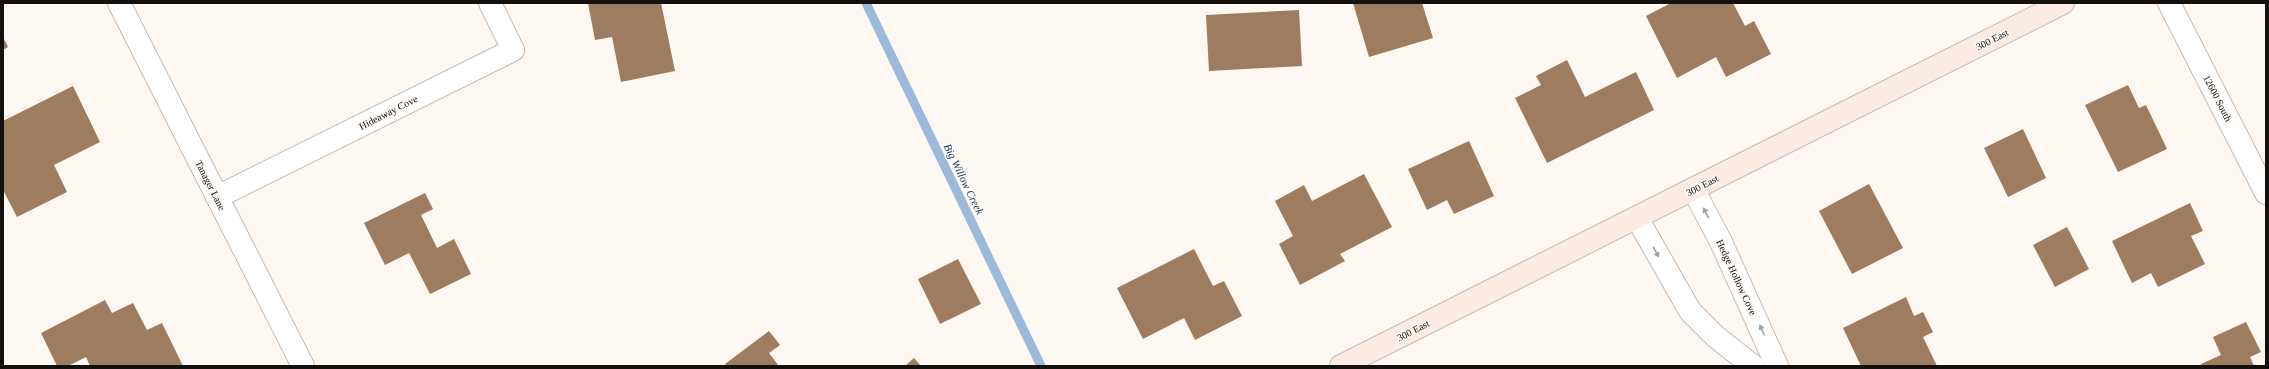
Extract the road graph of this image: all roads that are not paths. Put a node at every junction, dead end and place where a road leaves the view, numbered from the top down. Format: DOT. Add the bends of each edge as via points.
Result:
graph roads {
  1 [pos="119,3"];
  2 [pos="490,3"];
  3 [pos="2063,3"];
  4 [pos="2169,3"];
  5 [pos="1693,189"];
  6 [pos="2266,193"];
  7 [pos="217,197"];
  8 [pos="1638,218"];
  9 [pos="303,366"];
  10 [pos="1342,366"];
  11 [pos="1753,366"];
  12 [pos="1777,366"];
  1 -- 7 [label="street, Tanager Lane"];
  2 -- 7 [label="street, Hideaway Cove" via="513,50"];
  3 -- 5 [label="main road, 300 East"];
  4 -- 6 [label="street, 12600 South"];
  5 -- 8 [label="main road, 300 East"];
  12 -- 5 [label="street, Hedge Hollow Cove, one-way" via="1721,242"];
  7 -- 9 [label="street, Tanager Lane"];
  8 -- 10 [label="main road, 300 East"];
  8 -- 11 [label="street, one-way" via="1690,311 1716,337"];
}
